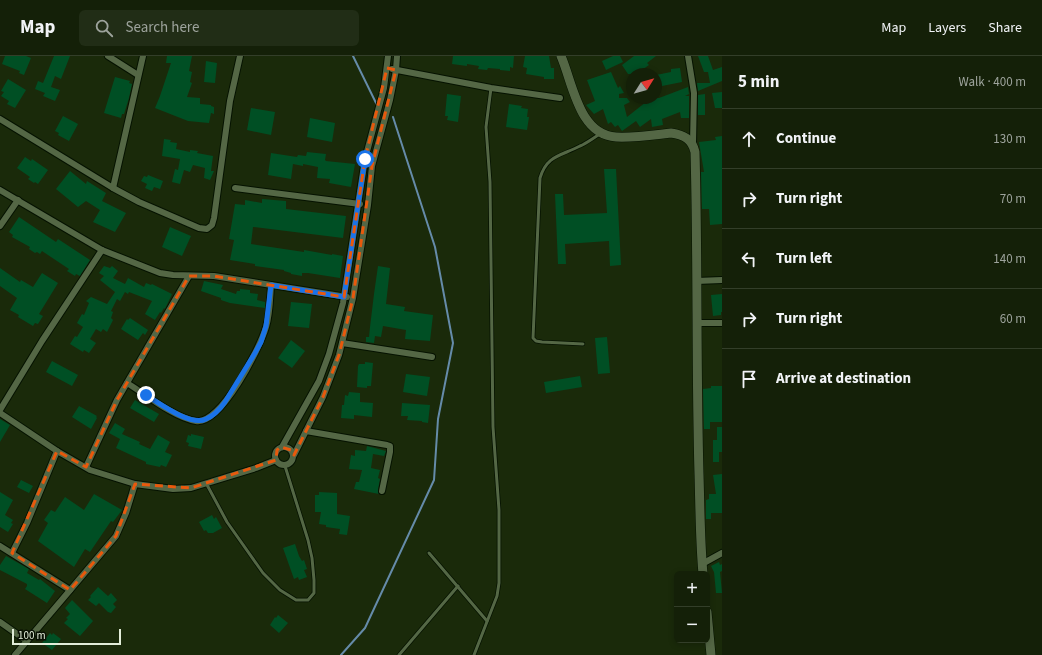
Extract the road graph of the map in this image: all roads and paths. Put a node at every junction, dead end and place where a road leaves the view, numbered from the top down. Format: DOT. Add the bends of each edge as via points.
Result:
graph roads {
  1 [pos="108,56"];
  2 [pos="143,56"];
  3 [pos="240,56"];
  4 [pos="388,56"];
  5 [pos="397,56"];
  6 [pos="561,56"];
  7 [pos="688,56"];
  8 [pos="387,68"];
  9 [pos="396,70"];
  10 [pos="138,75"];
  11 [pos="491,88"];
  12 [pos="560,98"];
  13 [pos="0,119"];
  14 [pos="601,133"];
  15 [pos="693,144"];
  16 [pos="113,188"];
  17 [pos="235,188"];
  18 [pos="0,190"];
  19 [pos="18,200"];
  20 [pos="358,204"];
  21 [pos="368,205"];
  22 [pos="0,226"];
  23 [pos="102,250"];
  24 [pos="189,276"];
  25 [pos="722,280"];
  26 [pos="696,281"];
  27 [pos="271,285"];
  28 [pos="344,297"];
  29 [pos="353,298"];
  30 [pos="696,323"];
  31 [pos="722,323"];
  32 [pos="342,343"];
  33 [pos="583,344"];
  34 [pos="432,357"];
  35 [pos="127,383"];
  36 [pos="0,412"];
  37 [pos="306,431"];
  38 [pos="282,447"];
  39 [pos="57,451"];
  40 [pos="294,455"];
  41 [pos="276,460"];
  42 [pos="285,466"];
  43 [pos="86,467"];
  44 [pos="206,483"];
  45 [pos="135,484"];
  46 [pos="382,491"];
  47 [pos="0,546"];
  48 [pos="12,553"];
  49 [pos="429,553"];
  50 [pos="722,553"];
  51 [pos="702,564"];
  52 [pos="703,571"];
  53 [pos="458,586"];
  54 [pos="70,590"];
  55 [pos="487,621"];
  56 [pos="0,622"];
  57 [pos="27,641"];
  58 [pos="710,643"];
  59 [pos="15,655"];
  60 [pos="399,655"];
  61 [pos="474,655"];
  62 [pos="711,655"];
  1 -- 10 [label="street"];
  2 -- 10 [label="street"];
  3 -- 16 [label="street" via="230,102 212,225 207,229 199,228"];
  4 -- 8 [label="street"];
  5 -- 9 [label="street"];
  6 -- 14 [label="street" via="583,114"];
  7 -- 15 [label="street" via="694,92"];
  8 -- 9 [label="street"];
  8 -- 20 [label="street" via="381,105 365,159"];
  9 -- 11 [label="street"];
  9 -- 21 [label="street" via="372,166"];
  10 -- 16 [label="street"];
  11 -- 12 [label="street"];
  11 -- 55 [label="lane" via="486,127 491,220 493,427 499,510 499,584"];
  13 -- 16 [label="street"];
  14 -- 15 [label="street" via="617,137 680,134"];
  14 -- 33 [label="lane" via="580,146 555,156 547,163 540,178 533,338 542,342"];
  15 -- 26 [label="street"];
  17 -- 20 [label="street"];
  18 -- 19 [label="street"];
  19 -- 22 [label="street"];
  19 -- 23 [label="street"];
  20 -- 21 [label="street"];
  20 -- 28 [label="street"];
  21 -- 29 [label="street"];
  23 -- 24 [label="street" via="160,273"];
  23 -- 36 [label="street" via="42,341"];
  24 -- 27 [label="street" via="214,276"];
  24 -- 35 [label="street"];
  25 -- 26 [label="street"];
  26 -- 30 [label="street"];
  27 -- 28 [label="street"];
  27 -- 35 [label="street" via="266,326 255,353 225,402 206,419 196,421 177,414"];
  28 -- 29 [label="street"];
  28 -- 38 [label="street" via="319,381"];
  29 -- 32 [label="street"];
  30 -- 31 [label="street"];
  30 -- 51 [label="street"];
  32 -- 34 [label="street"];
  32 -- 37 [label="street" via="323,397"];
  35 -- 43 [label="street"];
  36 -- 39 [label="street"];
  37 -- 40 [label="street"];
  37 -- 46 [label="street" via="390,446"];
  38 -- 40 [label="street" via="291,450"];
  38 -- 41 [label="street" via="277,450"];
  39 -- 43 [label="street"];
  39 -- 48 [label="street"];
  40 -- 42 [label="street" via="290,464"];
  41 -- 42 [label="street"];
  41 -- 44 [label="street"];
  42 -- 44 [label="lane" via="312,558 314,593 308,600 296,600 280,590 264,573 228,522"];
  43 -- 45 [label="street"];
  44 -- 45 [label="street" via="191,488"];
  45 -- 54 [label="street" via="116,536"];
  47 -- 48 [label="street"];
  48 -- 54 [label="street"];
  49 -- 53 [label="lane"];
  50 -- 51 [label="street"];
  51 -- 52 [label="street"];
  53 -- 55 [label="lane"];
  53 -- 60 [label="lane"];
  54 -- 57 [label="street"];
  55 -- 61 [label="lane"];
  56 -- 57 [label="street"];
  57 -- 59 [label="street"];
  58 -- 62 [label="street"];
}
